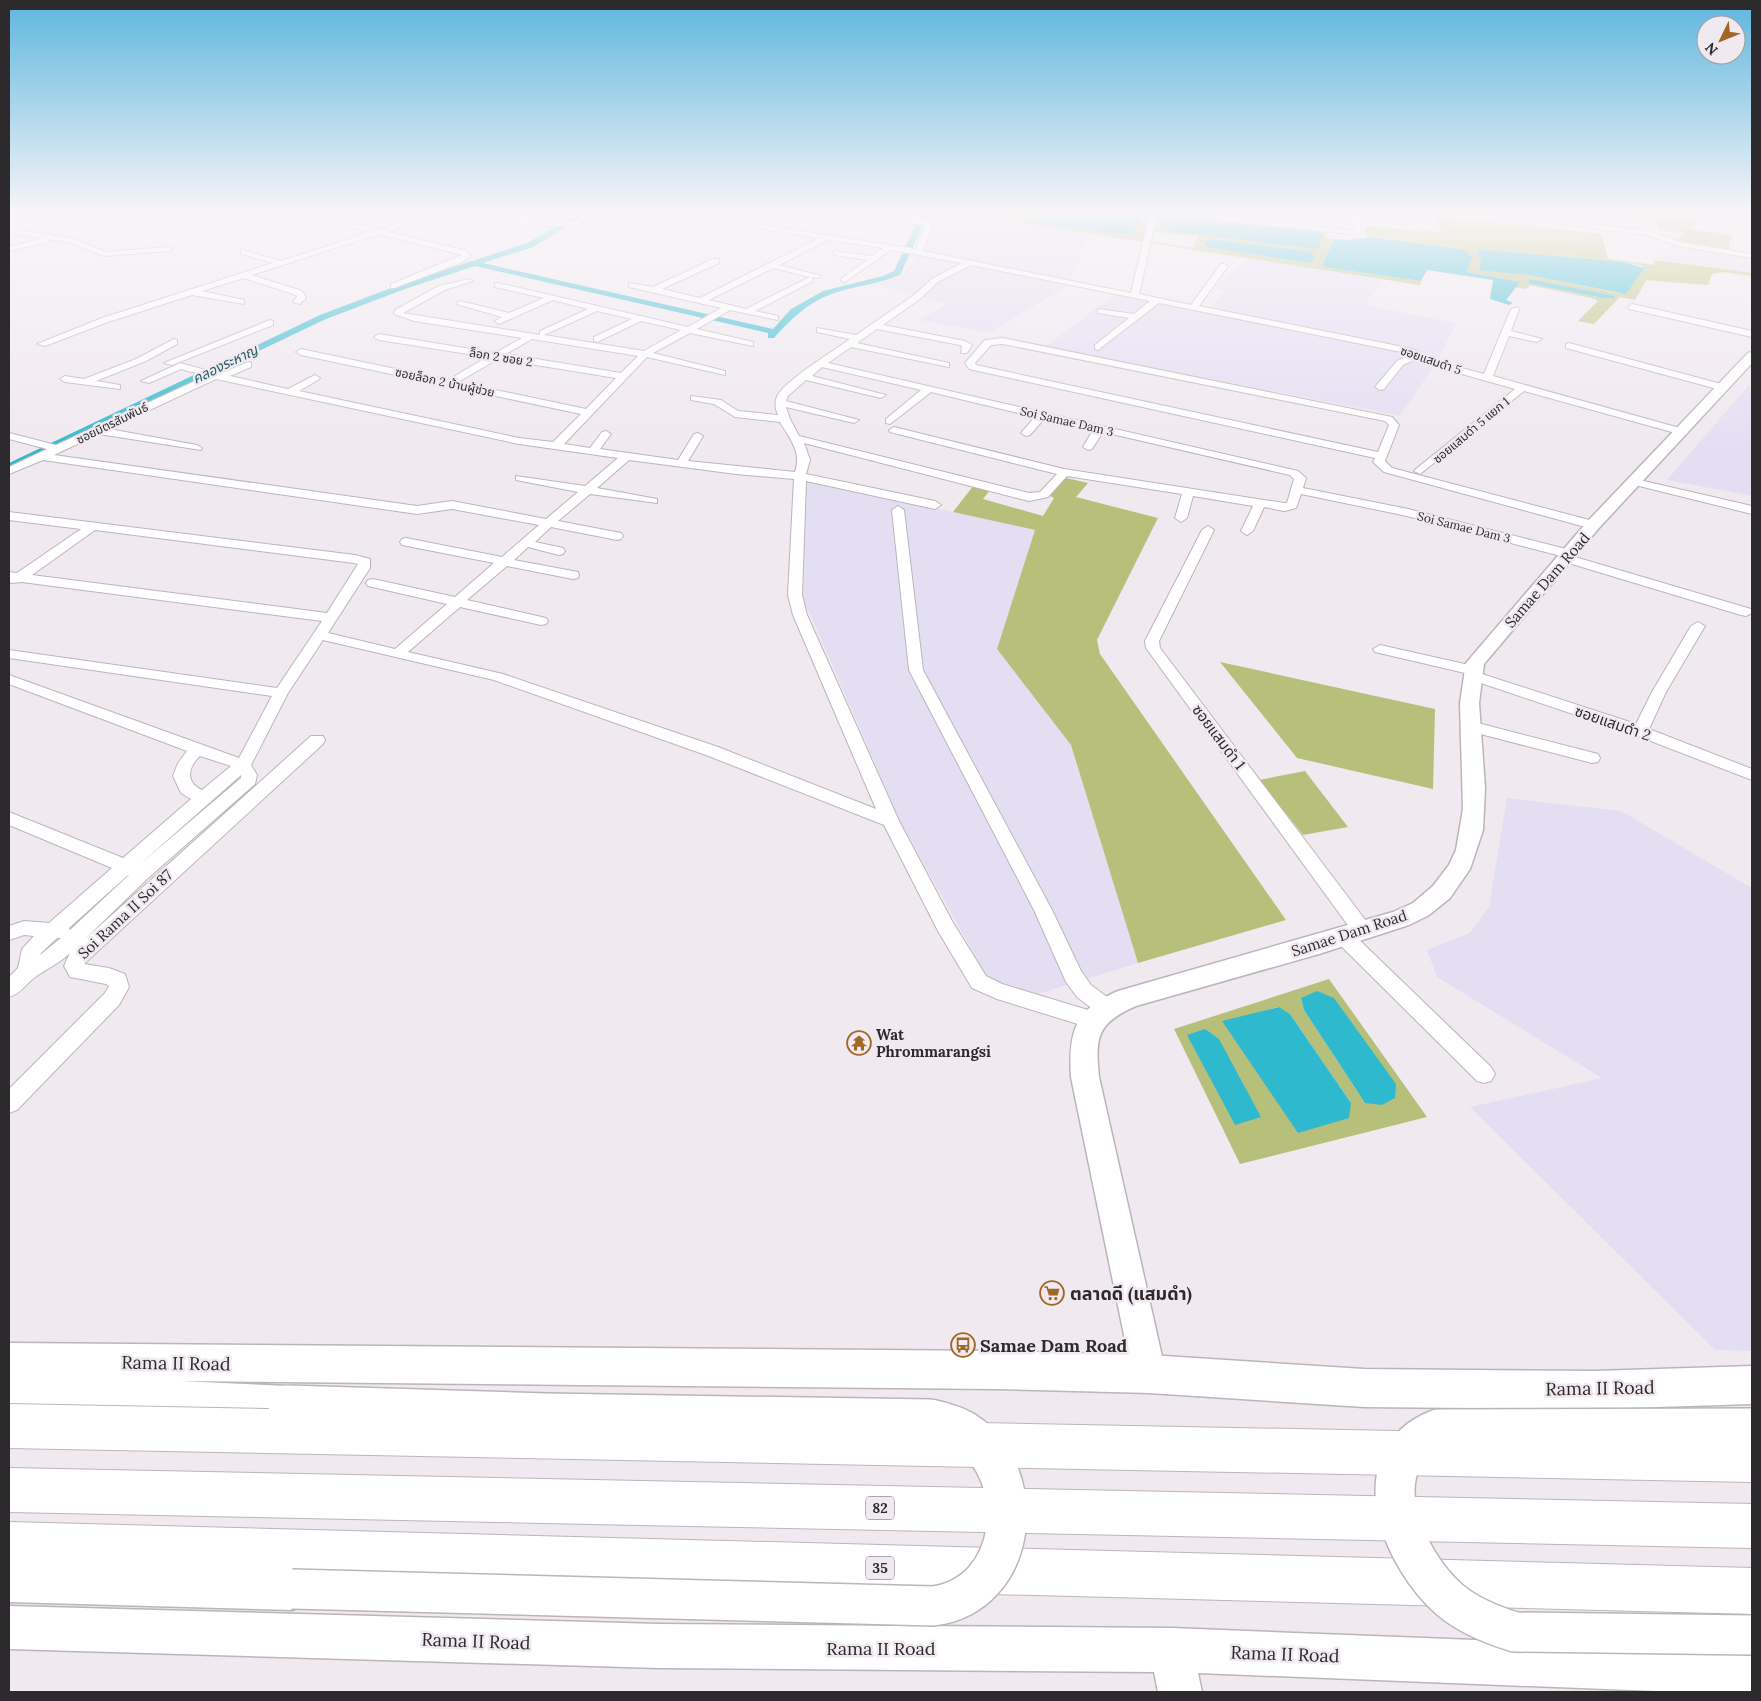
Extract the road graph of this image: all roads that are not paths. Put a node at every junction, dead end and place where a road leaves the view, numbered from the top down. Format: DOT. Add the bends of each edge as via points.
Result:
graph roads {
  1 [pos="186,293"];
  2 [pos="197,293"];
  3 [pos="299,293"];
  4 [pos="429,293"];
  5 [pos="537,293"];
  6 [pos="670,293"];
  7 [pos="715,293"];
  8 [pos="783,293"];
  9 [pos="919,293"];
  10 [pos="1122,293"];
  11 [pos="1204,293"];
  12 [pos="1135,296"];
  13 [pos="554,297"];
  14 [pos="702,300"];
  15 [pos="1156,301"];
  16 [pos="241,302"];
  17 [pos="297,302"];
  18 [pos="460,304"];
  19 [pos="598,307"];
  20 [pos="730,307"];
  21 [pos="1632,307"];
  22 [pos="1193,308"];
  23 [pos="1515,310"];
  24 [pos="748,311"];
  25 [pos="1102,311"];
  26 [pos="510,316"];
  27 [pos="1136,317"];
  28 [pos="641,318"];
  29 [pos="775,318"];
  30 [pos="105,320"];
  31 [pos="500,321"];
  32 [pos="270,323"];
  33 [pos="132,324"];
  34 [pos="877,326"];
  35 [pos="688,329"];
  36 [pos="820,330"];
  37 [pos="543,333"];
  38 [pos="1506,333"];
  39 [pos="1752,334"];
  40 [pos="531,336"];
  41 [pos="379,337"];
  42 [pos="597,339"];
  43 [pos="1538,339"];
  44 [pos="854,341"];
  45 [pos="174,342"];
  46 [pos="42,344"];
  47 [pos="750,344"];
  48 [pos="1569,346"];
  49 [pos="1098,347"];
  50 [pos="964,351"];
  51 [pos="302,352"];
  52 [pos="644,354"];
  53 [pos="1419,354"];
  54 [pos="495,356"];
  55 [pos="1752,356"];
  56 [pos="169,363"];
  57 [pos="248,364"];
  58 [pos="820,364"];
  59 [pos="946,365"];
  60 [pos="722,373"];
  61 [pos="211,375"];
  62 [pos="623,376"];
  63 [pos="804,377"];
  64 [pos="315,378"];
  65 [pos="1487,378"];
  66 [pos="65,379"];
  67 [pos="146,381"];
  68 [pos="85,382"];
  69 [pos="449,383"];
  70 [pos="116,387"];
  71 [pos="1380,387"];
  72 [pos="1721,387"];
  73 [pos="1522,388"];
  74 [pos="930,389"];
  75 [pos="291,391"];
  76 [pos="881,395"];
  77 [pos="695,398"];
  78 [pos="780,402"];
  79 [pos="588,412"];
  80 [pos="1042,415"];
  81 [pos="784,419"];
  82 [pos="854,420"];
  83 [pos="1100,428"];
  84 [pos="97,430"];
  85 [pos="1682,432"];
  86 [pos="1026,433"];
  87 [pos="606,434"];
  88 [pos="9,436"];
  89 [pos="698,436"];
  90 [pos="796,438"];
  91 [pos="556,446"];
  92 [pos="1088,447"];
  93 [pos="197,448"];
  94 [pos="50,450"];
  95 [pos="593,451"];
  96 [pos="628,455"];
  97 [pos="1381,456"];
  98 [pos="681,463"];
  99 [pos="9,470"];
  100 [pos="1064,472"];
  101 [pos="1420,472"];
  102 [pos="800,476"];
  103 [pos="520,478"];
  104 [pos="1635,482"];
  105 [pos="587,490"];
  106 [pos="1298,490"];
  107 [pos="1190,491"];
  108 [pos="653,501"];
  109 [pos="1260,503"];
  110 [pos="935,505"];
  111 [pos="898,510"];
  112 [pos="1752,510"];
  113 [pos="9,516"];
  114 [pos="1181,518"];
  115 [pos="548,523"];
  116 [pos="1593,525"];
  117 [pos="93,526"];
  118 [pos="1208,530"];
  119 [pos="1247,531"];
  120 [pos="617,536"];
  121 [pos="406,542"];
  122 [pos="525,543"];
  123 [pos="559,551"];
  124 [pos="1568,556"];
  125 [pos="504,561"];
  126 [pos="573,575"];
  127 [pos="15,577"];
  128 [pos="373,583"];
  129 [pos="9,585"];
  130 [pos="456,602"];
  131 [pos="1746,612"];
  132 [pos="332,618"];
  133 [pos="541,621"];
  134 [pos="1698,626"];
  135 [pos="326,638"];
  136 [pos="1380,649"];
  137 [pos="398,653"];
  138 [pos="9,654"];
  139 [pos="1472,673"];
  140 [pos="9,679"];
  141 [pos="281,693"];
  142 [pos="1470,726"];
  143 [pos="1640,731"];
  144 [pos="317,740"];
  145 [pos="198,749"];
  146 [pos="1592,758"];
  147 [pos="246,772"];
  148 [pos="1752,775"];
  149 [pos="204,796"];
  150 [pos="9,818"];
  151 [pos="890,821"];
  152 [pos="134,870"];
  153 [pos="55,929"];
  154 [pos="9,933"];
  155 [pos="1353,934"];
  156 [pos="76,935"];
  157 [pos="27,972"];
  158 [pos="9,989"];
  159 [pos="1101,1014"];
  160 [pos="1484,1074"];
  161 [pos="9,1103"];
  162 [pos="9,1361"];
  163 [pos="1149,1374"];
  164 [pos="1752,1385"];
  165 [pos="9,1392"];
  166 [pos="9,1426"];
  167 [pos="1752,1428"];
  168 [pos="9,1437"];
  169 [pos="1752,1460"];
  170 [pos="1752,1472"];
  171 [pos="9,1490"];
  172 [pos="1752,1526"];
  173 [pos="9,1545"];
  174 [pos="9,1581"];
  175 [pos="1752,1591"];
  176 [pos="9,1627"];
  177 [pos="1752,1635"];
  178 [pos="1172,1650"];
  179 [pos="1752,1672"];
  180 [pos="1180,1692"];
  1 -- 30 [label="street"];
  2 -- 16 [label="street"];
  3 -- 17 [label="street" via="302,298"];
  4 -- 40 [label="street" via="398,314"];
  5 -- 13 [label="street"];
  6 -- 14 [label="street"];
  7 -- 14 [label="street"];
  8 -- 24 [label="street"];
  9 -- 34 [label="street"];
  10 -- 12 [label="street, ซอยแสมดำ 5"];
  11 -- 22 [label="street"];
  12 -- 15 [label="street, ซอยแสมดำ 5"];
  13 -- 19 [label="street"];
  13 -- 26 [label="street"];
  14 -- 20 [label="street"];
  15 -- 22 [label="street, ซอยแสมดำ 5"];
  15 -- 27 [label="street"];
  18 -- 26 [label="street"];
  19 -- 28 [label="street"];
  19 -- 37 [label="street"];
  20 -- 24 [label="street"];
  20 -- 35 [label="street"];
  21 -- 39 [label="street"];
  22 -- 53 [label="street, ซอยแสมดำ 5"];
  23 -- 38 [label="street"];
  24 -- 29 [label="street"];
  25 -- 27 [label="street"];
  26 -- 31 [label="street"];
  27 -- 49 [label="street"];
  28 -- 35 [label="street"];
  28 -- 42 [label="street"];
  30 -- 33 [label="street"];
  30 -- 46 [label="street"];
  32 -- 56 [label="street"];
  34 -- 44 [label="street"];
  34 -- 50 [label="street" via="962,343 967,345"];
  35 -- 47 [label="street"];
  35 -- 52 [label="street"];
  36 -- 44 [label="street"];
  38 -- 43 [label="street"];
  38 -- 65 [label="street"];
  40 -- 52 [label="street"];
  40 -- 54 [label="street"];
  41 -- 54 [label="street, ล็อก 2 ซอย 2"];
  44 -- 58 [label="street"];
  44 -- 59 [label="street"];
  45 -- 68 [label="street"];
  48 -- 72 [label="street"];
  51 -- 69 [label="street, ซอยล็อก 2 บ้านผู้ช่วย"];
  52 -- 60 [label="street"];
  52 -- 62 [label="street"];
  53 -- 65 [label="street, ซอยแสมดำ 5"];
  53 -- 71 [label="street" via="1400,362"];
  54 -- 62 [label="street, ล็อก 2 ซอย 2"];
  54 -- 69 [label="street"];
  55 -- 72 [label="street, Samae Dam Road"];
  57 -- 61 [label="street, ซอยมิตรสัมพันธ์"];
  58 -- 63 [label="street"];
  58 -- 74 [label="street, Soi Samae Dam 3"];
  61 -- 67 [label="street" via="180,366"];
  61 -- 75 [label="street"];
  61 -- 84 [label="street, ซอยมิตรสัมพันธ์"];
  62 -- 79 [label="street"];
  63 -- 76 [label="street"];
  63 -- 78 [label="street" via="787,390"];
  64 -- 75 [label="street"];
  65 -- 73 [label="street, ซอยแสมดำ 5"];
  66 -- 68 [label="street"];
  68 -- 70 [label="street"];
  69 -- 79 [label="street, ซอยล็อก 2 บ้านผู้ช่วย"];
  72 -- 85 [label="street, Samae Dam Road"];
  73 -- 85 [label="street, ซอยแสมดำ 5"];
  73 -- 101 [label="street, ซอยแสมดำ 5 แยก 1"];
  74 -- 80 [label="street, Soi Samae Dam 3"];
  74 -- 100 [label="street" via="892,426"];
  75 -- 91 [label="street" via="519,441"];
  77 -- 81 [label="street" via="717,402 735,414"];
  78 -- 81 [label="street"];
  78 -- 82 [label="street"];
  79 -- 91 [label="street"];
  80 -- 83 [label="street, Soi Samae Dam 3"];
  80 -- 86 [label="street"];
  81 -- 90 [label="street"];
  83 -- 92 [label="street"];
  83 -- 106 [label="street, Soi Samae Dam 3" via="1294,473 1300,478"];
  84 -- 93 [label="street"];
  84 -- 94 [label="street, ซอยมิตรสัมพันธ์"];
  85 -- 104 [label="street, Samae Dam Road"];
  87 -- 95 [label="street"];
  88 -- 94 [label="street"];
  89 -- 98 [label="street"];
  90 -- 100 [label="street" via="1029,497 1044,494"];
  90 -- 102 [label="street" via="804,460"];
  91 -- 95 [label="street"];
  94 -- 99 [label="street, ซอยมิตรสัมพันธ์"];
  94 -- 115 [label="street" via="417,510 452,505"];
  95 -- 96 [label="street"];
  96 -- 98 [label="street"];
  96 -- 105 [label="street"];
  97 -- 97 [label="street" via="1394,426 1388,418 1003,340 988,342 970,363 980,370"];
  97 -- 116 [label="street" via="1379,462 1383,466 1404,476"];
  98 -- 102 [label="street"];
  100 -- 107 [label="street"];
  102 -- 110 [label="street"];
  102 -- 151 [label="street" via="795,595 816,654"];
  103 -- 105 [label="street"];
  104 -- 112 [label="street"];
  104 -- 116 [label="street, Samae Dam Road"];
  105 -- 108 [label="street"];
  105 -- 115 [label="street"];
  106 -- 109 [label="street" via="1290,507"];
  106 -- 124 [label="street, Soi Samae Dam 3" via="1408,513"];
  107 -- 109 [label="street"];
  107 -- 114 [label="street"];
  109 -- 119 [label="street"];
  111 -- 159 [label="street" via="916,670 1043,910 1073,976"];
  113 -- 117 [label="street"];
  115 -- 120 [label="street"];
  115 -- 122 [label="street"];
  116 -- 124 [label="street, Samae Dam Road"];
  117 -- 127 [label="street"];
  117 -- 132 [label="street" via="365,562"];
  118 -- 155 [label="street, ซอยแสมดำ 1" via="1152,641 1153,648"];
  121 -- 125 [label="street"];
  122 -- 123 [label="street"];
  122 -- 125 [label="street"];
  124 -- 131 [label="street, Soi Samae Dam 3"];
  124 -- 139 [label="street, Samae Dam Road" via="1475,663"];
  125 -- 126 [label="street"];
  125 -- 130 [label="street"];
  127 -- 129 [label="street"];
  127 -- 132 [label="street"];
  128 -- 130 [label="street"];
  130 -- 133 [label="street"];
  130 -- 137 [label="street"];
  132 -- 141 [label="street"];
  134 -- 143 [label="street"];
  135 -- 137 [label="street"];
  136 -- 139 [label="street, ซอยแสมดำ 2"];
  137 -- 151 [label="street" via="507,680 712,751"];
  138 -- 141 [label="street"];
  139 -- 142 [label="street, Samae Dam Road"];
  139 -- 143 [label="street, ซอยแสมดำ 2"];
  140 -- 145 [label="street"];
  141 -- 147 [label="street"];
  142 -- 146 [label="street"];
  142 -- 155 [label="street, Samae Dam Road" via="1474,797 1472,833 1458,871 1446,887 1421,908"];
  143 -- 148 [label="street, ซอยแสมดำ 2"];
  144 -- 161 [label="street, Soi Rama II Soi 87" via="78,957 74,966 77,971 109,976 118,980 119,987 112,999"];
  145 -- 147 [label="street"];
  145 -- 149 [label="street" via="184,762 182,782 188,791"];
  147 -- 149 [label="street"];
  147 -- 152 [label="street"];
  149 -- 152 [label="street"];
  150 -- 152 [label="street"];
  151 -- 159 [label="street" via="945,926 979,982 997,991"];
  152 -- 153 [label="street"];
  152 -- 156 [label="street"];
  153 -- 154 [label="street" via="24,928"];
  153 -- 156 [label="street"];
  153 -- 157 [label="street" via="32,950"];
  155 -- 159 [label="street, Samae Dam Road" via="1158,989"];
  155 -- 160 [label="street, ซอยแสมดำ 1"];
  156 -- 157 [label="street" via="54,957"];
  157 -- 158 [label="street"];
  159 -- 163 [label="street" via="1086,1030 1083,1052 1085,1077"];
  162 -- 163 [label="main road, Rama II Road"];
  163 -- 164 [label="main road, Rama II Road" via="1364,1388 1595,1390"];
  165 -- 174 [label="main road, bridge" via="556,1414 930,1419 950,1423 971,1436 989,1455 1002,1480 1008,1524 1004,1545 992,1572 972,1592 948,1604 927,1606"];
  166 -- 169 [label="highway, bridge"];
  167 -- 177 [label="main road, bridge" via="1438,1428 1419,1437 1404,1452 1396,1476 1396,1505 1405,1536 1421,1567 1443,1593 1469,1614 1492,1626 1515,1632"];
  168 -- 170 [label="highway"];
  171 -- 172 [label="highway, 82, bridge"];
  173 -- 175 [label="highway, 35"];
  176 -- 178 [label="main road, Rama II Road" via="659,1646"];
  178 -- 179 [label="main road, Rama II Road"];
  178 -- 180 [label="main road"];
}
